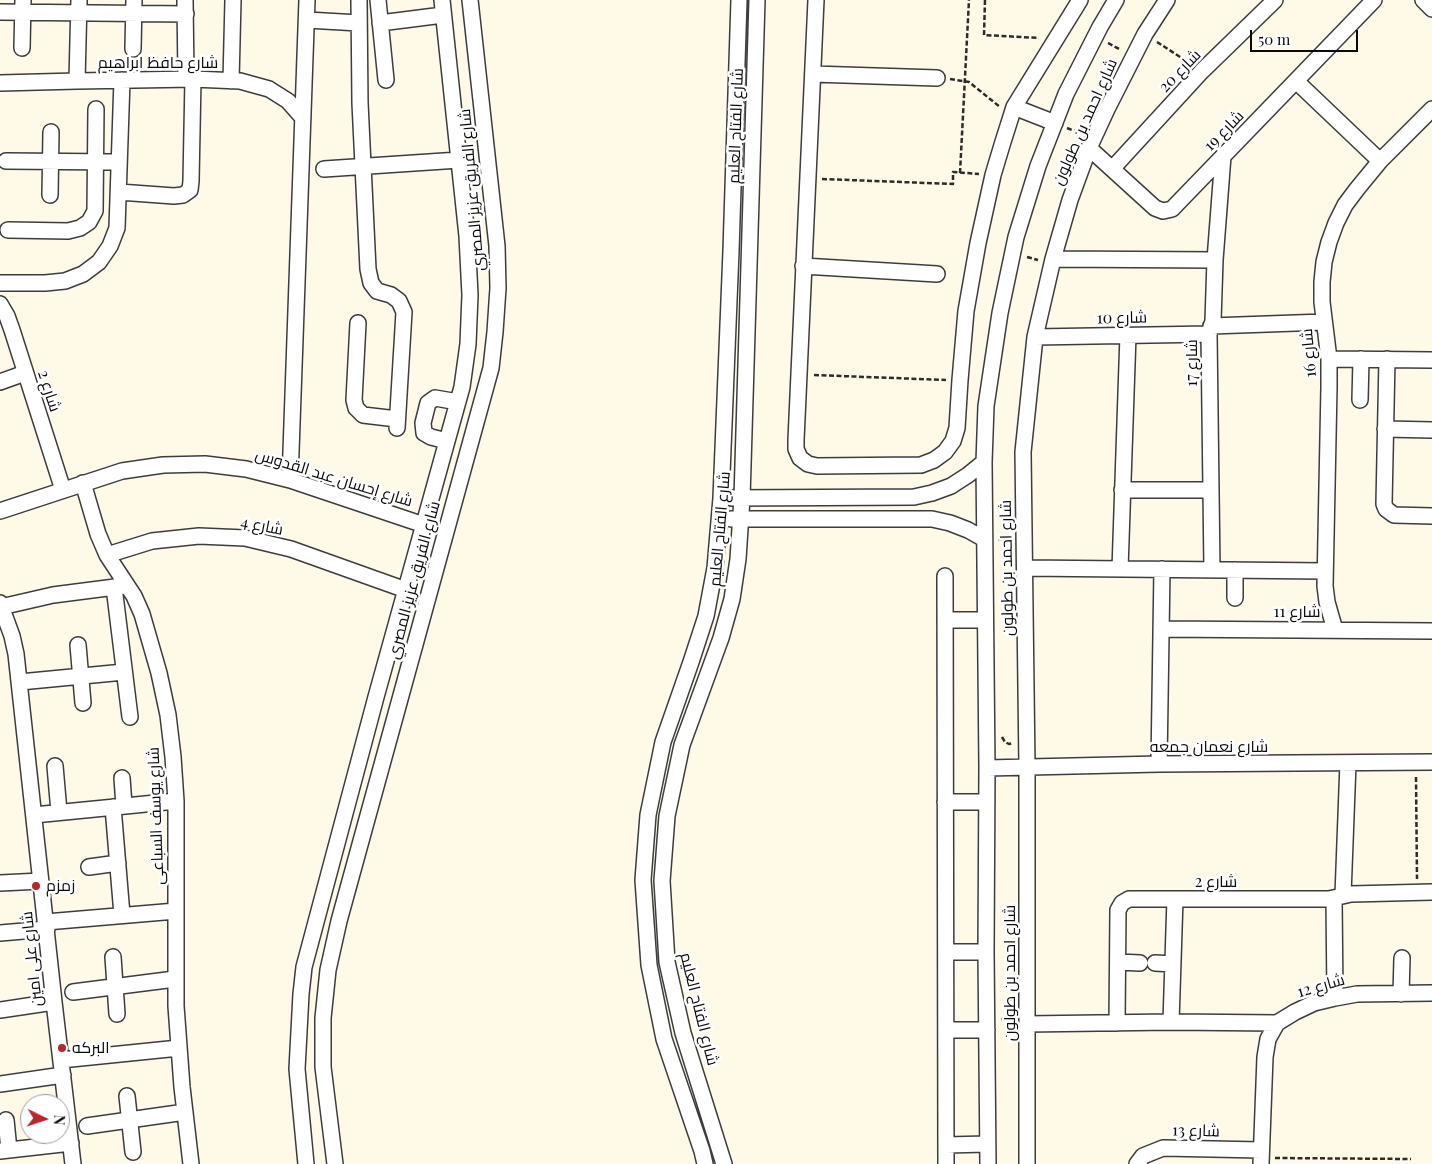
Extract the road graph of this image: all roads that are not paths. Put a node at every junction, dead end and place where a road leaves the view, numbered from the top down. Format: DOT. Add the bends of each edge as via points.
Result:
graph roads {
  1 [pos="233,0"];
  2 [pos="308,0"];
  3 [pos="359,0"];
  4 [pos="378,0"];
  5 [pos="470,0"];
  6 [pos="739,0"];
  7 [pos="757,0"];
  8 [pos="816,0"];
  9 [pos="1080,0"];
  10 [pos="1116,0"];
  11 [pos="1167,0"];
  12 [pos="1275,0"];
  13 [pos="1374,0"];
  14 [pos="1423,0"];
  15 [pos="23,6"];
  16 [pos="79,7"];
  17 [pos="134,7"];
  18 [pos="185,7"];
  19 [pos="443,8"];
  20 [pos="1432,9"];
  21 [pos="0,12"];
  22 [pos="307,20"];
  23 [pos="359,23"];
  24 [pos="380,23"];
  25 [pos="22,48"];
  26 [pos="133,49"];
  27 [pos="813,74"];
  28 [pos="937,78"];
  29 [pos="190,79"];
  30 [pos="122,80"];
  31 [pos="386,80"];
  32 [pos="77,81"];
  33 [pos="231,81"];
  34 [pos="1296,81"];
  35 [pos="0,83"];
  36 [pos="96,109"];
  37 [pos="1432,110"];
  38 [pos="1013,111"];
  39 [pos="303,118"];
  40 [pos="1055,124"];
  41 [pos="51,132"];
  42 [pos="1091,143"];
  43 [pos="1223,156"];
  44 [pos="459,160"];
  45 [pos="6,161"];
  46 [pos="51,161"];
  47 [pos="1380,161"];
  48 [pos="96,162"];
  49 [pos="120,162"];
  50 [pos="363,166"];
  51 [pos="324,169"];
  52 [pos="1112,169"];
  53 [pos="119,192"];
  54 [pos="50,194"];
  55 [pos="8,230"];
  56 [pos="1215,260"];
  57 [pos="1052,262"];
  58 [pos="803,266"];
  59 [pos="937,274"];
  60 [pos="0,283"];
  61 [pos="0,304"];
  62 [pos="1324,322"];
  63 [pos="358,323"];
  64 [pos="1210,330"];
  65 [pos="1128,335"];
  66 [pos="1035,337"];
  67 [pos="1329,359"];
  68 [pos="1361,359"];
  69 [pos="1387,359"];
  70 [pos="1432,360"];
  71 [pos="25,373"];
  72 [pos="0,382"];
  73 [pos="1360,400"];
  74 [pos="458,402"];
  75 [pos="1385,429"];
  76 [pos="1432,430"];
  77 [pos="447,441"];
  78 [pos="984,462"];
  79 [pos="290,480"];
  80 [pos="83,483"];
  81 [pos="63,490"];
  82 [pos="1122,490"];
  83 [pos="1211,490"];
  84 [pos="932,493"];
  85 [pos="721,498"];
  86 [pos="742,498"];
  87 [pos="790,498"];
  88 [pos="0,511"];
  89 [pos="1432,516"];
  90 [pos="720,519"];
  91 [pos="741,519"];
  92 [pos="799,519"];
  93 [pos="932,519"];
  94 [pos="424,525"];
  95 [pos="984,539"];
  96 [pos="107,555"];
  97 [pos="1025,568"];
  98 [pos="1120,569"];
  99 [pos="1162,569"];
  100 [pos="1212,570"];
  101 [pos="1235,570"];
  102 [pos="1325,571"];
  103 [pos="945,576"];
  104 [pos="120,586"];
  105 [pos="406,590"];
  106 [pos="1235,598"];
  107 [pos="2,612"];
  108 [pos="945,620"];
  109 [pos="985,620"];
  110 [pos="1161,629"];
  111 [pos="1335,630"];
  112 [pos="1432,631"];
  113 [pos="78,644"];
  114 [pos="124,672"];
  115 [pos="81,676"];
  116 [pos="20,682"];
  117 [pos="83,703"];
  118 [pos="130,717"];
  119 [pos="361,750"];
  120 [pos="384,756"];
  121 [pos="1432,762"];
  122 [pos="1348,763"];
  123 [pos="1159,764"];
  124 [pos="56,766"];
  125 [pos="1027,767"];
  126 [pos="987,768"];
  127 [pos="122,778"];
  128 [pos="350,793"];
  129 [pos="373,798"];
  130 [pos="176,801"];
  131 [pos="945,802"];
  132 [pos="987,802"];
  133 [pos="119,807"];
  134 [pos="59,812"];
  135 [pos="34,815"];
  136 [pos="118,863"];
  137 [pos="89,866"];
  138 [pos="643,880"];
  139 [pos="41,881"];
  140 [pos="662,882"];
  141 [pos="0,883"];
  142 [pos="1424,892"];
  143 [pos="1339,897"];
  144 [pos="1176,899"];
  145 [pos="176,911"];
  146 [pos="122,915"];
  147 [pos="46,926"];
  148 [pos="0,933"];
  149 [pos="946,952"];
  150 [pos="986,952"];
  151 [pos="113,957"];
  152 [pos="1402,958"];
  153 [pos="1118,962"];
  154 [pos="1140,963"];
  155 [pos="1155,963"];
  156 [pos="1173,964"];
  157 [pos="175,979"];
  158 [pos="115,986"];
  159 [pos="73,992"];
  160 [pos="1432,993"];
  161 [pos="1401,994"];
  162 [pos="1335,998"];
  163 [pos="54,1002"];
  164 [pos="0,1010"];
  165 [pos="117,1014"];
  166 [pos="1027,1021"];
  167 [pos="1171,1022"];
  168 [pos="1117,1023"];
  169 [pos="1277,1023"];
  170 [pos="987,1024"];
  171 [pos="946,1030"];
  172 [pos="179,1048"];
  173 [pos="62,1060"];
  174 [pos="63,1075"];
  175 [pos="0,1084"];
  176 [pos="127,1096"];
  177 [pos="185,1112"];
  178 [pos="6,1120"];
  179 [pos="130,1120"];
  180 [pos="87,1126"];
  181 [pos="71,1143"];
  182 [pos="988,1144"];
  183 [pos="946,1145"];
  184 [pos="5,1150"];
  185 [pos="133,1152"];
  186 [pos="1261,1157"];
  187 [pos="73,1164"];
  188 [pos="191,1164"];
  189 [pos="306,1164"];
  190 [pos="335,1164"];
  191 [pos="705,1164"];
  192 [pos="724,1164"];
  193 [pos="946,1164"];
  194 [pos="988,1164"];
  195 [pos="1027,1164"];
  196 [pos="1136,1164"];
  1 -- 33 [label="street"];
  2 -- 22 [label="street"];
  3 -- 23 [label="street"];
  4 -- 24 [label="street"];
  5 -- 120 [label="street, شارع الفريق عزيز المصري" via="497,246 495,332 490,368"];
  6 -- 85 [label="street, شارع الفتاح العليم"];
  7 -- 86 [label="street, شارع الفتاح العليم"];
  8 -- 27 [label="street"];
  9 -- 38 [label="street"];
  10 -- 40 [label="street, شارع احمد بن طولون" via="1066,94"];
  11 -- 42 [label="street, شارع احمد بن طولون" via="1145,34"];
  12 -- 52 [label="street, شارع 20" via="1202,72"];
  13 -- 34 [label="street, شارع 19"];
  14 -- 20 [label="street"];
  15 -- 16 [label="street"];
  15 -- 21 [label="street"];
  15 -- 25 [label="street"];
  16 -- 17 [label="street"];
  16 -- 32 [label="street"];
  17 -- 18 [label="street"];
  17 -- 26 [label="street"];
  18 -- 29 [label="street"];
  19 -- 24 [label="street"];
  19 -- 44 [label="street, شارع الفريق عزيز المصري"];
  22 -- 23 [label="street"];
  22 -- 39 [label="street"];
  23 -- 50 [label="street"];
  24 -- 31 [label="street"];
  27 -- 28 [label="street"];
  27 -- 58 [label="street"];
  29 -- 30 [label="street, شارع حافظ ابراهيم"];
  29 -- 33 [label="street, شارع حافظ ابراهيم"];
  29 -- 53 [label="street" via="190,190 183,196"];
  30 -- 32 [label="street, شارع حافظ ابراهيم"];
  30 -- 49 [label="street"];
  32 -- 35 [label="street, شارع حافظ ابراهيم"];
  33 -- 39 [label="street, شارع حافظ ابراهيم" via="269,88 288,101"];
  34 -- 43 [label="street, شارع 19"];
  34 -- 47 [label="street"];
  36 -- 48 [label="street"];
  37 -- 47 [label="street, شارع 16"];
  38 -- 40 [label="street"];
  38 -- 58 [label="street" via="993,175 978,243 966,311 957,428 949,447 934,460 921,465 817,466 800,458 796,449"];
  39 -- 79 [label="street"];
  40 -- 78 [label="street, شارع احمد بن طولون" via="1016,237 1000,313 986,406"];
  41 -- 46 [label="street"];
  42 -- 52 [label="street, شارع 19"];
  42 -- 57 [label="street, شارع احمد بن طولون"];
  43 -- 52 [label="street, شارع 19" via="1175,206 1163,211 1155,208"];
  43 -- 56 [label="street, شارع 17"];
  44 -- 50 [label="street"];
  44 -- 74 [label="street, شارع الفريق عزيز المصري" via="470,295 468,344"];
  45 -- 46 [label="street"];
  46 -- 48 [label="street"];
  46 -- 54 [label="street"];
  47 -- 62 [label="street, شارع 16" via="1345,206 1329,242 1322,282"];
  48 -- 49 [label="street"];
  48 -- 55 [label="street" via="96,211 89,222 68,231"];
  49 -- 53 [label="street"];
  50 -- 51 [label="street"];
  50 -- 63 [label="street" via="371,283 378,291 399,301 404,312 397,424 363,414 356,408"];
  53 -- 60 [label="street" via="117,228 99,262 83,274 65,281"];
  56 -- 57 [label="street"];
  56 -- 64 [label="street, شارع 17"];
  57 -- 66 [label="street, شارع احمد بن طولون"];
  58 -- 59 [label="street"];
  61 -- 71 [label="street, شارع 2"];
  62 -- 64 [label="street, شارع 10"];
  62 -- 67 [label="street, شارع 16"];
  64 -- 65 [label="street, شارع 10"];
  64 -- 83 [label="street, شارع 17"];
  65 -- 66 [label="street, شارع 10"];
  65 -- 82 [label="street"];
  66 -- 97 [label="street, شارع احمد بن طولون" via="1023,452"];
  67 -- 68 [label="street"];
  67 -- 102 [label="street, شارع 16"];
  68 -- 69 [label="street"];
  68 -- 73 [label="street"];
  69 -- 70 [label="street"];
  69 -- 75 [label="street"];
  71 -- 72 [label="street"];
  71 -- 81 [label="street, شارع 2"];
  74 -- 77 [label="street, شارع الفريق عزيز المصري"];
  74 -- 77 [label="street" via="435,398 426,407 422,424 424,432"];
  75 -- 76 [label="street"];
  75 -- 89 [label="street" via="1386,509 1399,516"];
  77 -- 94 [label="street, شارع الفريق عزيز المصري"];
  78 -- 84 [label="street" via="951,486"];
  78 -- 95 [label="street, شارع احمد بن طولون"];
  79 -- 80 [label="street, شارع إحسان عبد القدوس" via="246,469 205,464 163,465"];
  79 -- 94 [label="street, شارع إحسان عبد القدوس"];
  80 -- 81 [label="street, شارع إحسان عبد القدوس"];
  80 -- 96 [label="street, شارع يوسف السباعى"];
  81 -- 88 [label="street, شارع إحسان عبد القدوس"];
  82 -- 83 [label="street"];
  82 -- 98 [label="street"];
  83 -- 100 [label="street, شارع 17"];
  84 -- 87 [label="street" via="914,497"];
  84 -- 93 [label="street" via="936,507"];
  85 -- 86 [label="street"];
  85 -- 90 [label="street, شارع الفتاح العليم"];
  86 -- 87 [label="street"];
  86 -- 91 [label="street, شارع الفتاح العليم"];
  87 -- 92 [label="street" via="788,507"];
  90 -- 91 [label="street"];
  90 -- 138 [label="street, شارع الفتاح العليم" via="706,616 663,742 648,816"];
  91 -- 92 [label="street"];
  91 -- 140 [label="street, شارع الفتاح العليم" via="730,607 682,745 667,816"];
  92 -- 93 [label="street"];
  93 -- 95 [label="street"];
  94 -- 105 [label="street, شارع الفريق عزيز المصري"];
  95 -- 109 [label="street, شارع احمد بن طولون"];
  96 -- 104 [label="street, شارع يوسف السباعى"];
  96 -- 105 [label="street, شارع 4" via="152,541 199,536 245,538 291,549"];
  97 -- 98 [label="street"];
  97 -- 125 [label="street, شارع احمد بن طولون"];
  98 -- 99 [label="street"];
  99 -- 100 [label="street"];
  99 -- 110 [label="street"];
  100 -- 101 [label="street"];
  101 -- 102 [label="street"];
  101 -- 106 [label="street"];
  102 -- 111 [label="street, شارع 16" via="1327,602"];
  103 -- 108 [label="street"];
  104 -- 107 [label="street" via="53,595"];
  104 -- 114 [label="street"];
  104 -- 130 [label="street, شارع يوسف السباعى" via="134,596 159,673 168,715"];
  105 -- 119 [label="street, شارع الفريق عزيز المصري"];
  107 -- 116 [label="street, شارع على امين" via="12,636"];
  108 -- 109 [label="street"];
  108 -- 131 [label="street"];
  109 -- 126 [label="street, شارع احمد بن طولون"];
  110 -- 111 [label="street, شارع 11"];
  110 -- 123 [label="street"];
  111 -- 112 [label="street, شارع 11"];
  113 -- 115 [label="street"];
  114 -- 115 [label="street"];
  114 -- 118 [label="street"];
  115 -- 116 [label="street"];
  115 -- 117 [label="street"];
  116 -- 135 [label="street, شارع على امين"];
  119 -- 120 [label="street" via="372,756"];
  119 -- 128 [label="street, شارع الفريق عزيز المصري"];
  120 -- 129 [label="street, شارع الفريق عزيز المصري"];
  121 -- 122 [label="street, شارع نعمان جمعه"];
  122 -- 123 [label="street, شارع نعمان جمعه"];
  122 -- 143 [label="street"];
  123 -- 125 [label="street, شارع نعمان جمعه"];
  124 -- 134 [label="street"];
  125 -- 126 [label="street, شارع نعمان جمعه"];
  125 -- 166 [label="street, شارع احمد بن طولون"];
  126 -- 132 [label="street, شارع احمد بن طولون"];
  127 -- 133 [label="street"];
  128 -- 129 [label="street" via="362,792"];
  128 -- 189 [label="street, شارع الفريق عزيز المصري" via="304,967 296,1069"];
  129 -- 190 [label="street, شارع الفريق عزيز المصري" via="339,921 323,1018 323,1067"];
  130 -- 133 [label="street"];
  130 -- 145 [label="street, شارع يوسف السباعى"];
  131 -- 132 [label="street"];
  131 -- 149 [label="street"];
  132 -- 150 [label="street, شارع احمد بن طولون"];
  133 -- 134 [label="street"];
  133 -- 136 [label="street"];
  134 -- 135 [label="street"];
  135 -- 139 [label="street, شارع على امين"];
  136 -- 137 [label="street"];
  136 -- 146 [label="street"];
  138 -- 140 [label="street"];
  138 -- 191 [label="street, شارع الفتاح العليم" via="648,966 664,1039"];
  139 -- 141 [label="street"];
  139 -- 147 [label="street, شارع على امين"];
  140 -- 192 [label="street, شارع الفتاح العليم" via="667,962 683,1033"];
  142 -- 143 [label="street, شارع 2"];
  143 -- 144 [label="street, شارع 2"];
  143 -- 162 [label="street"];
  144 -- 153 [label="street, شارع 2" via="1129,899 1122,903 1118,910"];
  144 -- 156 [label="street"];
  145 -- 146 [label="street"];
  145 -- 157 [label="street, شارع يوسف السباعى"];
  146 -- 147 [label="street"];
  147 -- 148 [label="street"];
  147 -- 163 [label="street, شارع على امين"];
  149 -- 150 [label="street"];
  149 -- 171 [label="street"];
  150 -- 170 [label="street, شارع احمد بن طولون"];
  151 -- 158 [label="street"];
  152 -- 161 [label="street"];
  153 -- 154 [label="street"];
  153 -- 168 [label="street, شارع 2"];
  155 -- 156 [label="street"];
  156 -- 167 [label="street"];
  157 -- 158 [label="street"];
  157 -- 172 [label="street, شارع يوسف السباعى"];
  158 -- 159 [label="street"];
  158 -- 165 [label="street"];
  160 -- 161 [label="street, شارع 12"];
  161 -- 162 [label="street, شارع 12" via="1357,994"];
  162 -- 169 [label="street, شارع 12" via="1295,1012"];
  163 -- 164 [label="street"];
  163 -- 173 [label="street, شارع على امين"];
  166 -- 168 [label="street"];
  166 -- 195 [label="street, شارع احمد بن طولون"];
  167 -- 168 [label="street"];
  167 -- 169 [label="street"];
  169 -- 186 [label="street" via="1268,1038 1265,1057"];
  170 -- 171 [label="street"];
  170 -- 182 [label="street, شارع احمد بن طولون"];
  171 -- 183 [label="street"];
  172 -- 173 [label="street"];
  172 -- 177 [label="street, شارع يوسف السباعى"];
  173 -- 174 [label="street, شارع على امين"];
  174 -- 175 [label="street"];
  174 -- 181 [label="street, شارع على امين"];
  176 -- 179 [label="street"];
  177 -- 179 [label="street"];
  177 -- 188 [label="street, شارع يوسف السباعى"];
  178 -- 184 [label="street"];
  179 -- 180 [label="street"];
  179 -- 185 [label="street"];
  181 -- 184 [label="street"];
  181 -- 187 [label="street, شارع على امين"];
  182 -- 183 [label="street"];
  182 -- 194 [label="street, شارع احمد بن طولون"];
  183 -- 193 [label="street"];
  186 -- 196 [label="street, شارع 13" via="1163,1148 1143,1156"];
}
